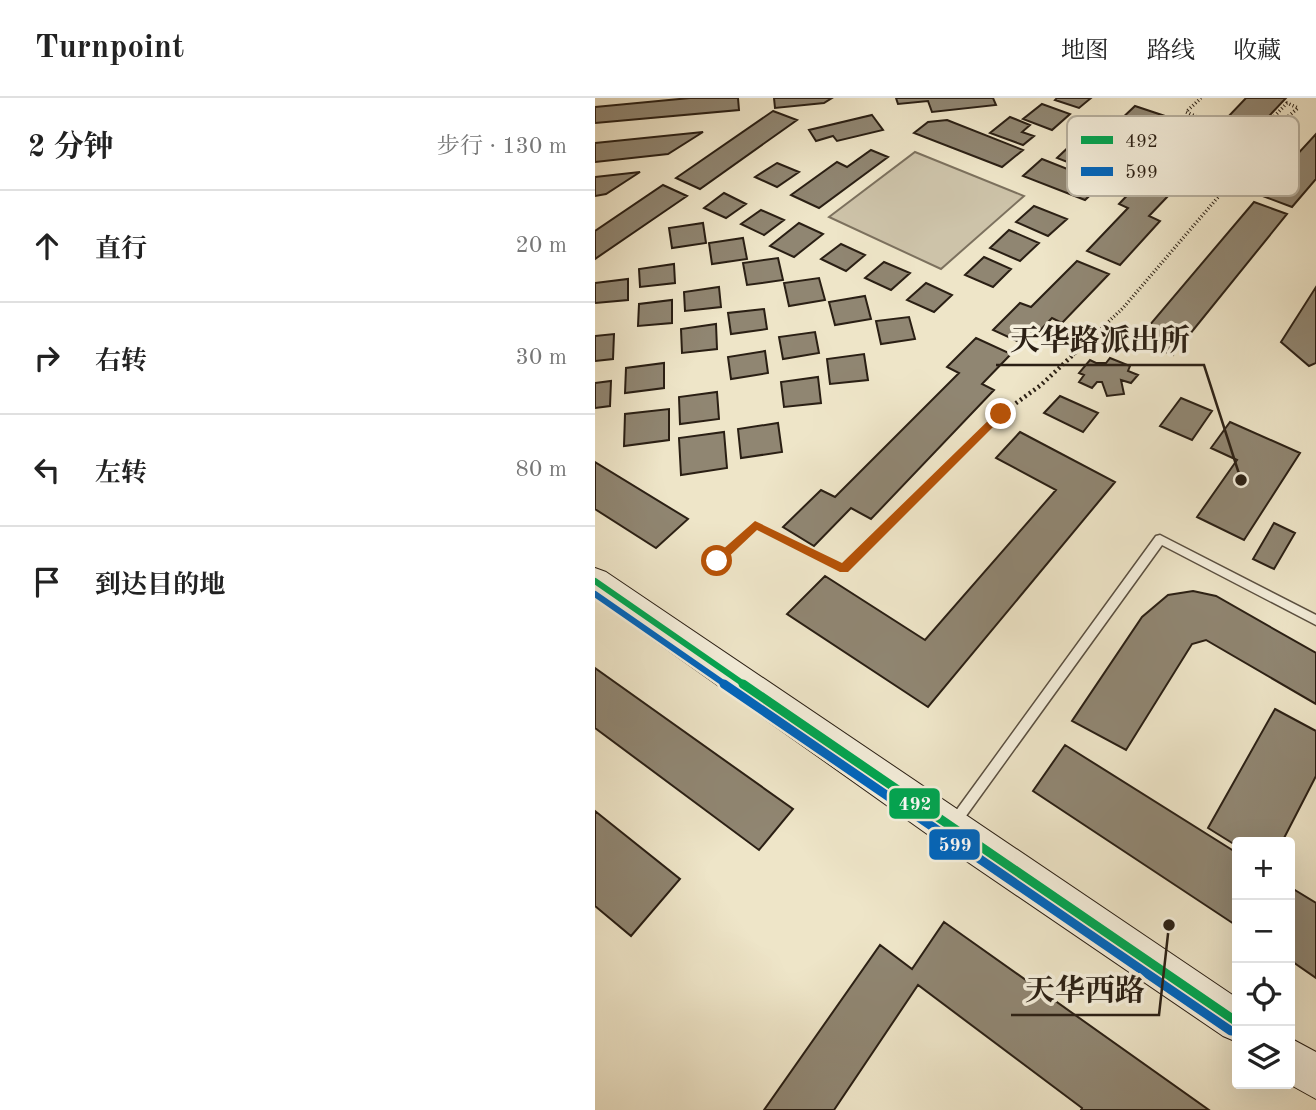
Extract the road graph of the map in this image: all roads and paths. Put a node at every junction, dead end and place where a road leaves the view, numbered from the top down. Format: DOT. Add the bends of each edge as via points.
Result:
graph roads {
  1 [pos="1201,98"];
  2 [pos="1195,116"];
  3 [pos="1275,116"];
  4 [pos="1289,116"];
  5 [pos="1219,196"];
  6 [pos="717,561"];
  7 [pos="595,581"];
  8 [pos="1316,620"];
  9 [pos="950,828"];
  10 [pos="1232,1019"];
  11 [pos="1295,1063"];
  12 [pos="1316,1078"];
  1 -- 2 [label="path" via="1186,112"];
  3 -- 4 [label="path" via="1287,103 1298,108"];
  5 -- 6 [label="path" via="1123,309 1041,385 1001,414 844,569 755,525"];
  7 -- 9 [label="street"];
  8 -- 9 [label="lane" via="1160,539"];
  9 -- 10 [label="street"];
  11 -- 12 [label="street"];
}
